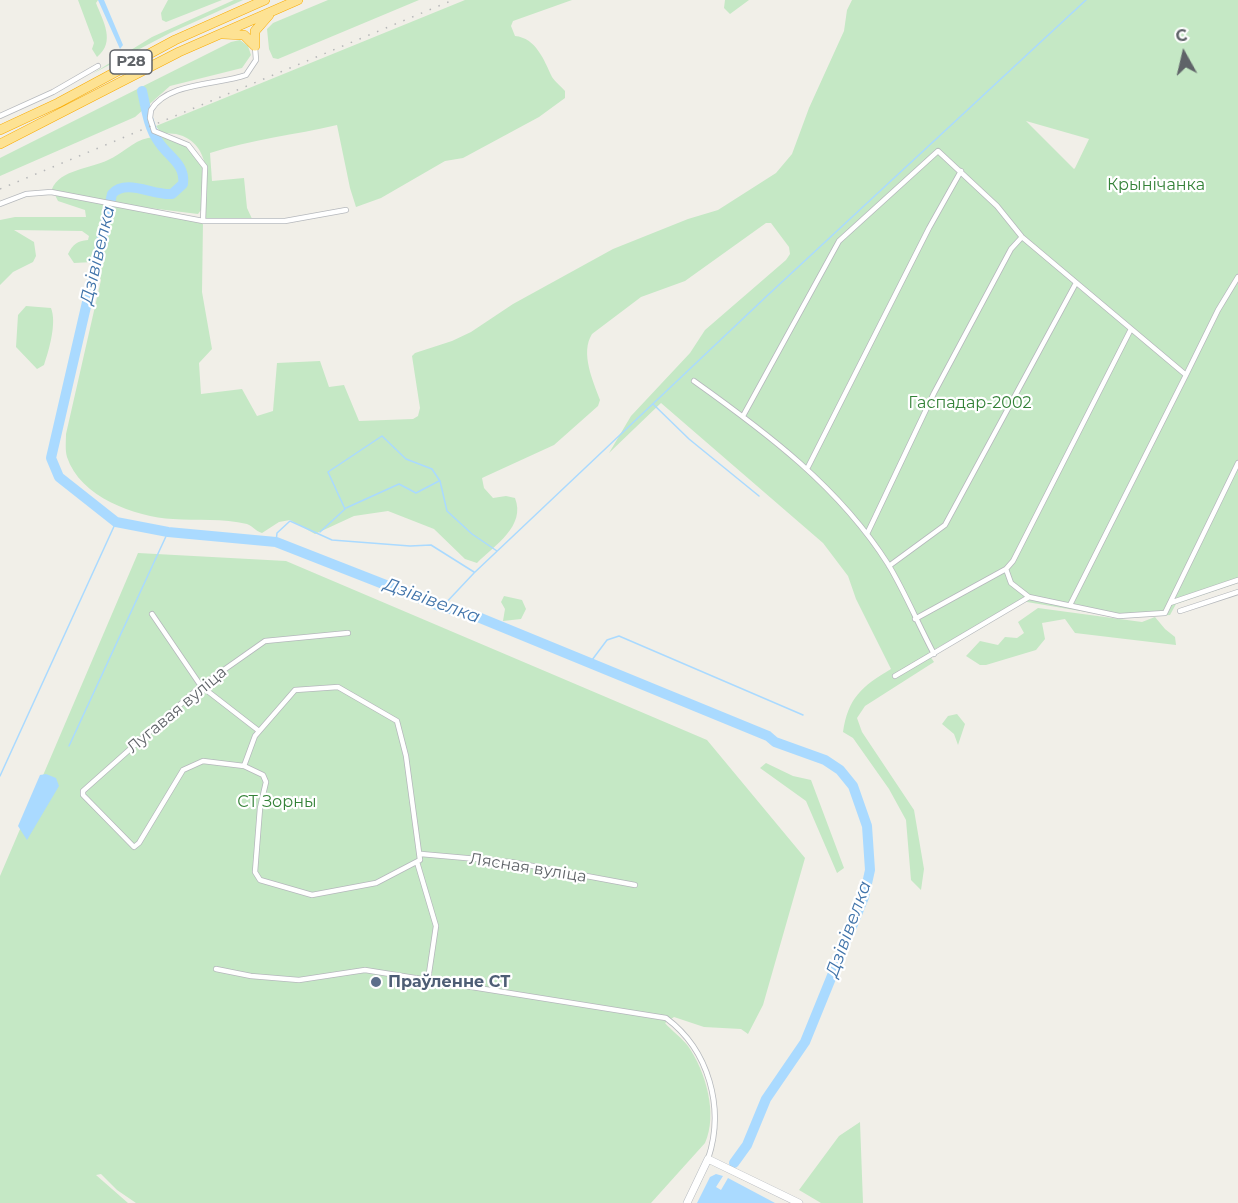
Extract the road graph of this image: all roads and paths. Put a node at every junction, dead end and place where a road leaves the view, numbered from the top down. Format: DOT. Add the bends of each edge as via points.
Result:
graph roads {
  1 [pos="265,0"];
  2 [pos="298,0"];
  3 [pos="281,7"];
  4 [pos="217,34"];
  5 [pos="255,46"];
  6 [pos="98,66"];
  7 [pos="0,116"];
  8 [pos="0,130"];
  9 [pos="0,144"];
  10 [pos="961,171"];
  11 [pos="0,204"];
  12 [pos="346,210"];
  13 [pos="203,221"];
  14 [pos="1022,237"];
  15 [pos="1238,277"];
  16 [pos="1076,283"];
  17 [pos="1131,329"];
  18 [pos="1186,375"];
  19 [pos="694,381"];
  20 [pos="743,416"];
  21 [pos="1238,463"];
  22 [pos="807,467"];
  23 [pos="867,534"];
  24 [pos="889,566"];
  25 [pos="1006,569"];
  26 [pos="1238,580"];
  27 [pos="1238,592"];
  28 [pos="1029,597"];
  29 [pos="1170,603"];
  30 [pos="1070,605"];
  31 [pos="1180,611"];
  32 [pos="152,614"];
  33 [pos="915,619"];
  34 [pos="348,633"];
  35 [pos="934,654"];
  36 [pos="895,676"];
  37 [pos="201,686"];
  38 [pos="259,731"];
  39 [pos="244,766"];
  40 [pos="421,854"];
  41 [pos="417,862"];
  42 [pos="635,885"];
  43 [pos="216,969"];
  44 [pos="428,980"];
  45 [pos="708,1159"];
  46 [pos="687,1203"];
  47 [pos="800,1203"];
  1 -- 8 [label="highway, Р28" via="176,40"];
  2 -- 3 [label="highway, Р28"];
  3 -- 4 [label="highway, Р28"];
  3 -- 5 [label="highway" via="258,25"];
  4 -- 5 [label="highway" via="244,35"];
  4 -- 9 [label="highway, Р28"];
  5 -- 13 [label="street" via="256,60 246,75 191,86 157,103 149,116 154,131 184,141 205,167"];
  6 -- 7 [label="street"];
  10 -- 14 [label="street"];
  10 -- 20 [label="street" via="938,151 839,241"];
  10 -- 22 [label="street"];
  11 -- 13 [label="street" via="38,192 67,194"];
  12 -- 13 [label="street" via="285,221"];
  14 -- 16 [label="street"];
  14 -- 23 [label="street" via="1011,249 934,393"];
  15 -- 18 [label="street"];
  16 -- 17 [label="street"];
  16 -- 24 [label="street" via="945,525"];
  17 -- 18 [label="street"];
  17 -- 25 [label="street"];
  18 -- 30 [label="street"];
  19 -- 20 [label="street"];
  20 -- 22 [label="street"];
  21 -- 29 [label="street"];
  22 -- 23 [label="street"];
  23 -- 24 [label="street"];
  24 -- 33 [label="street"];
  25 -- 28 [label="street" via="1011,583"];
  25 -- 33 [label="street"];
  26 -- 29 [label="street"];
  27 -- 31 [label="street"];
  28 -- 30 [label="street"];
  28 -- 35 [label="street"];
  29 -- 30 [label="street" via="1165,614 1119,616"];
  32 -- 37 [label="street"];
  33 -- 35 [label="street"];
  34 -- 37 [label="street, Лугавая вуліца" via="265,641"];
  35 -- 36 [label="street"];
  37 -- 38 [label="street"];
  37 -- 39 [label="street, Лугавая вуліца" via="83,791 84,797 134,847 183,770 203,761"];
  38 -- 39 [label="street"];
  38 -- 40 [label="street" via="288,696 309,687 338,687 397,721"];
  39 -- 41 [label="street" via="263,775 266,782 255,872 260,880 312,895 376,883"];
  40 -- 41 [label="street"];
  40 -- 42 [label="street, Лясная вуліца" via="511,862"];
  41 -- 44 [label="street" via="436,926"];
  43 -- 44 [label="street" via="299,980 365,970"];
  44 -- 45 [label="street" via="666,1018 687,1036 704,1061 716,1115"];
  45 -- 46 [label="street"];
  45 -- 47 [label="street"];
}
